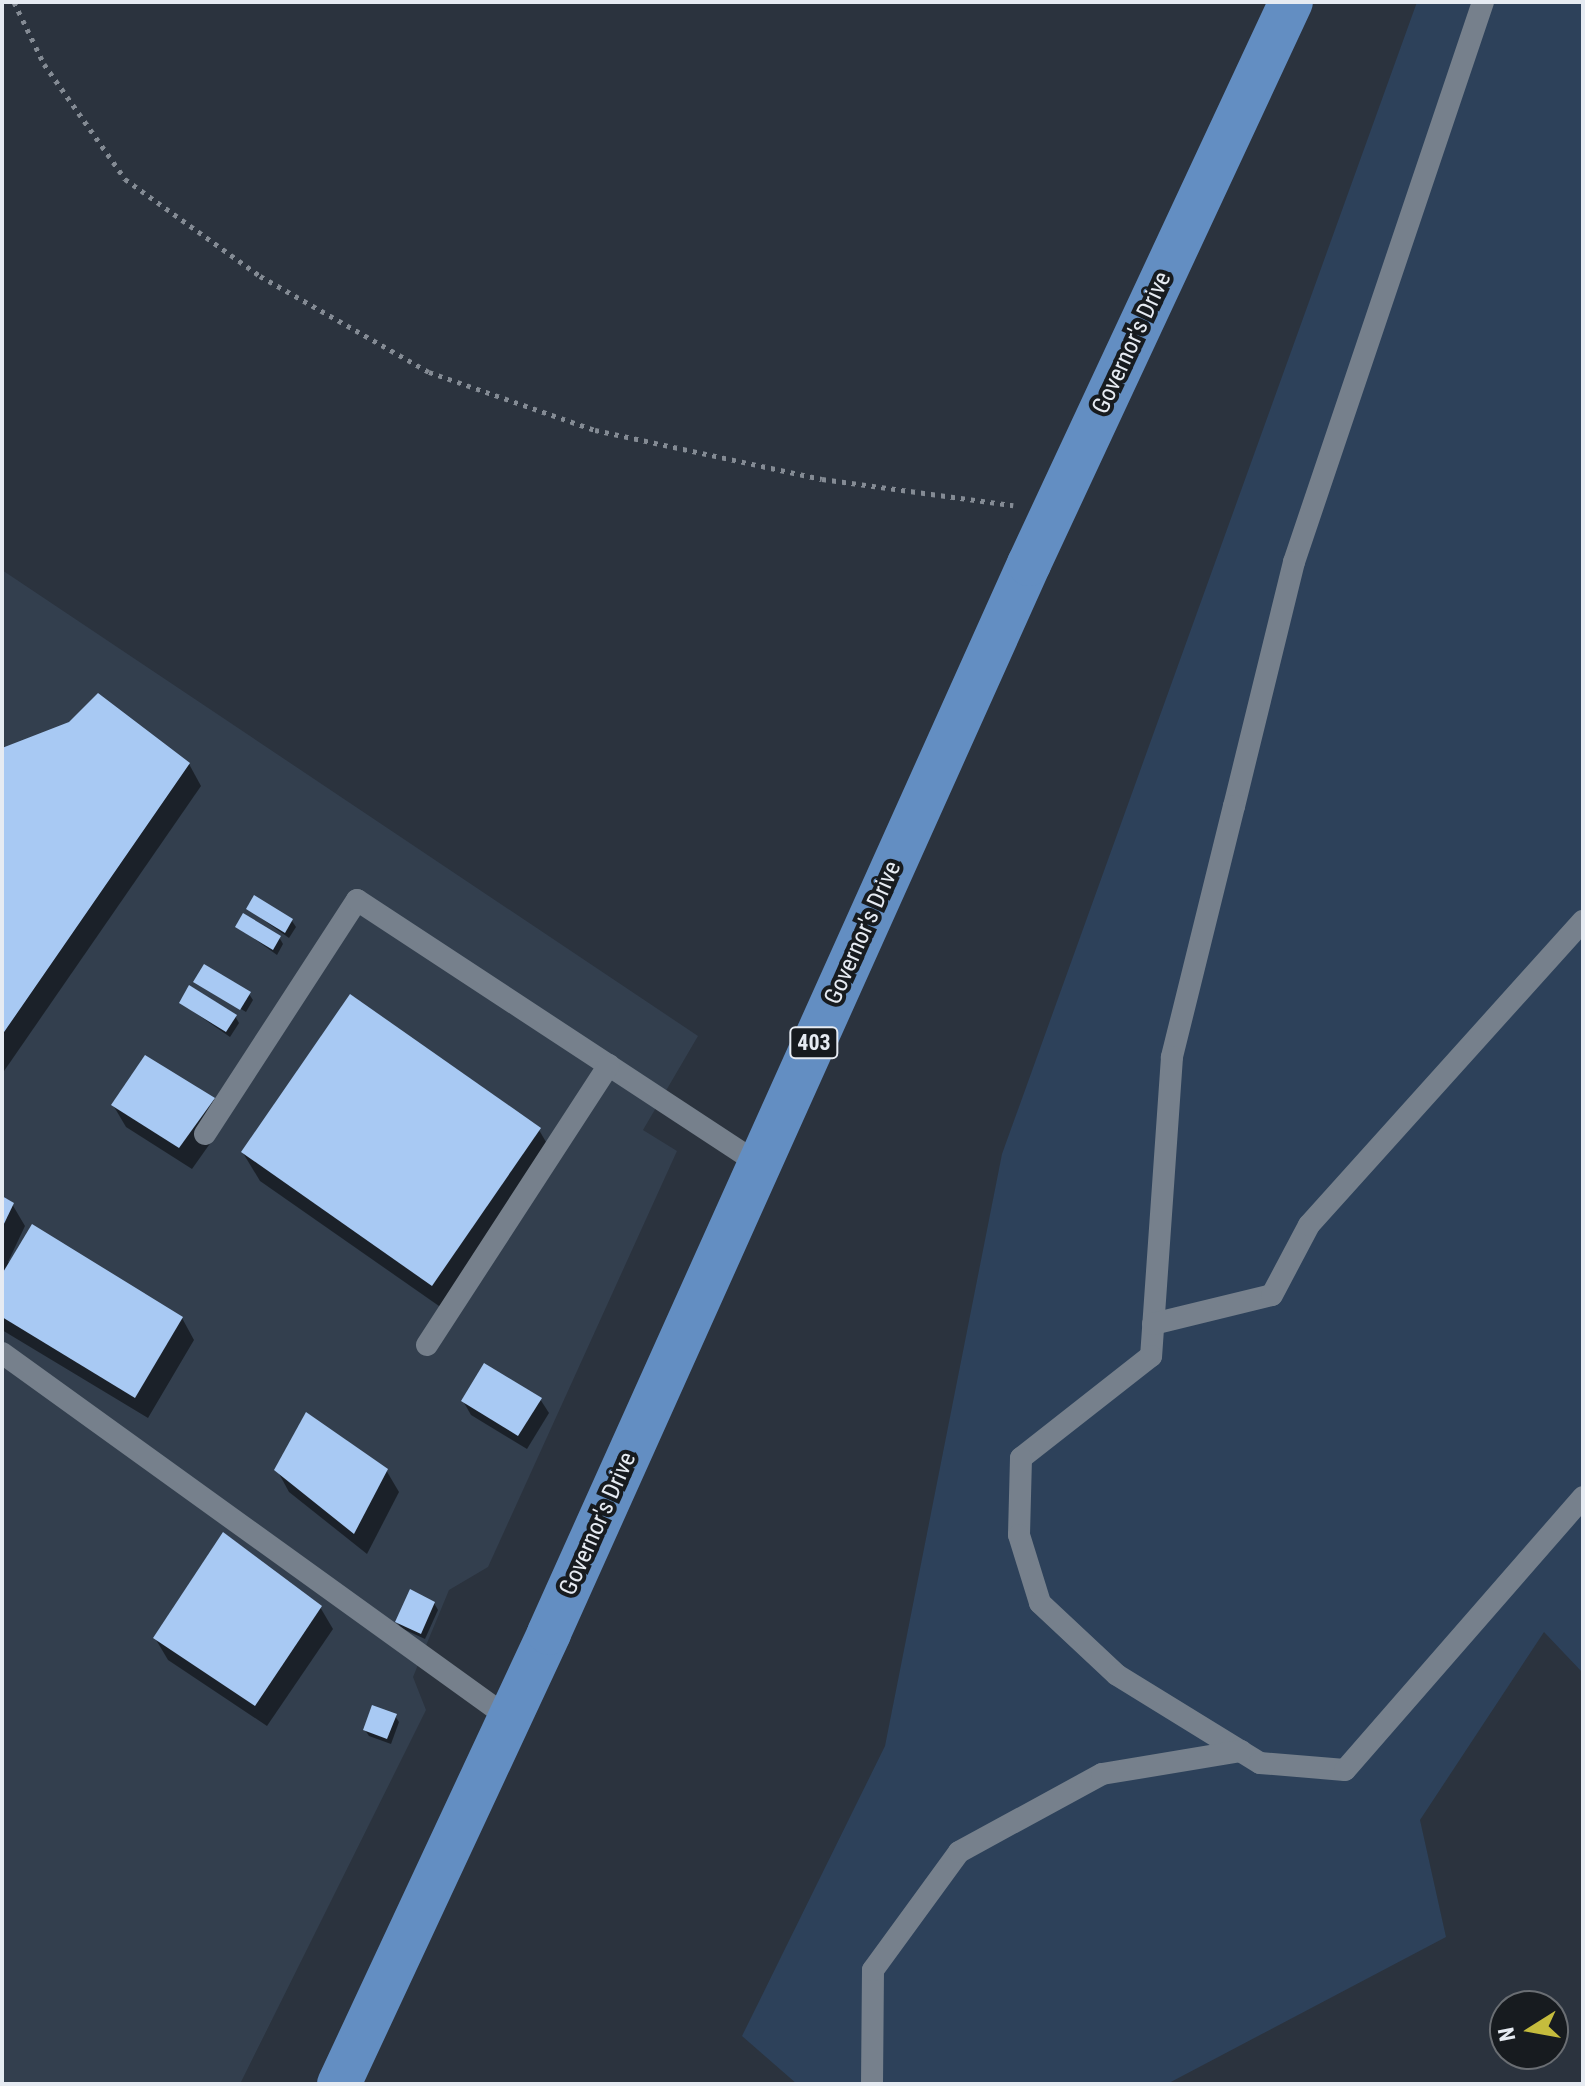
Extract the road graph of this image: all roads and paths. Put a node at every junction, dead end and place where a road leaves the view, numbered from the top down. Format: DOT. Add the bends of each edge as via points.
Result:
graph roads {
  1 [pos="14,2"];
  2 [pos="1291,2"];
  3 [pos="1483,2"];
  4 [pos="1054,511"];
  5 [pos="1583,921"];
  6 [pos="609,1065"];
  7 [pos="205,1134"];
  8 [pos="760,1165"];
  9 [pos="1153,1324"];
  10 [pos="427,1345"];
  11 [pos="2,1353"];
  12 [pos="1583,1497"];
  13 [pos="510,1719"];
  14 [pos="1241,1751"];
  15 [pos="339,2084"];
  16 [pos="872,2084"];
  1 -- 4 [label="path" via="44,64 125,179 260,276 429,372 610,433 822,479"];
  2 -- 4 [label="main road, Governor's Drive / 403"];
  3 -- 9 [label="lane" via="1294,562 1172,1057"];
  4 -- 8 [label="main road, Governor's Drive / 403"];
  5 -- 9 [label="lane" via="1309,1225 1272,1295"];
  6 -- 7 [label="lane" via="357,900"];
  6 -- 8 [label="lane"];
  6 -- 10 [label="lane"];
  8 -- 13 [label="main road, Governor's Drive / 403"];
  9 -- 14 [label="lane" via="1151,1356 1021,1458 1019,1535 1040,1603 1117,1675"];
  11 -- 13 [label="lane"];
  12 -- 14 [label="lane" via="1345,1770 1260,1763"];
  13 -- 15 [label="main road, Governor's Drive / 403"];
  14 -- 16 [label="lane" via="1102,1774 959,1852 873,1970"];
}
